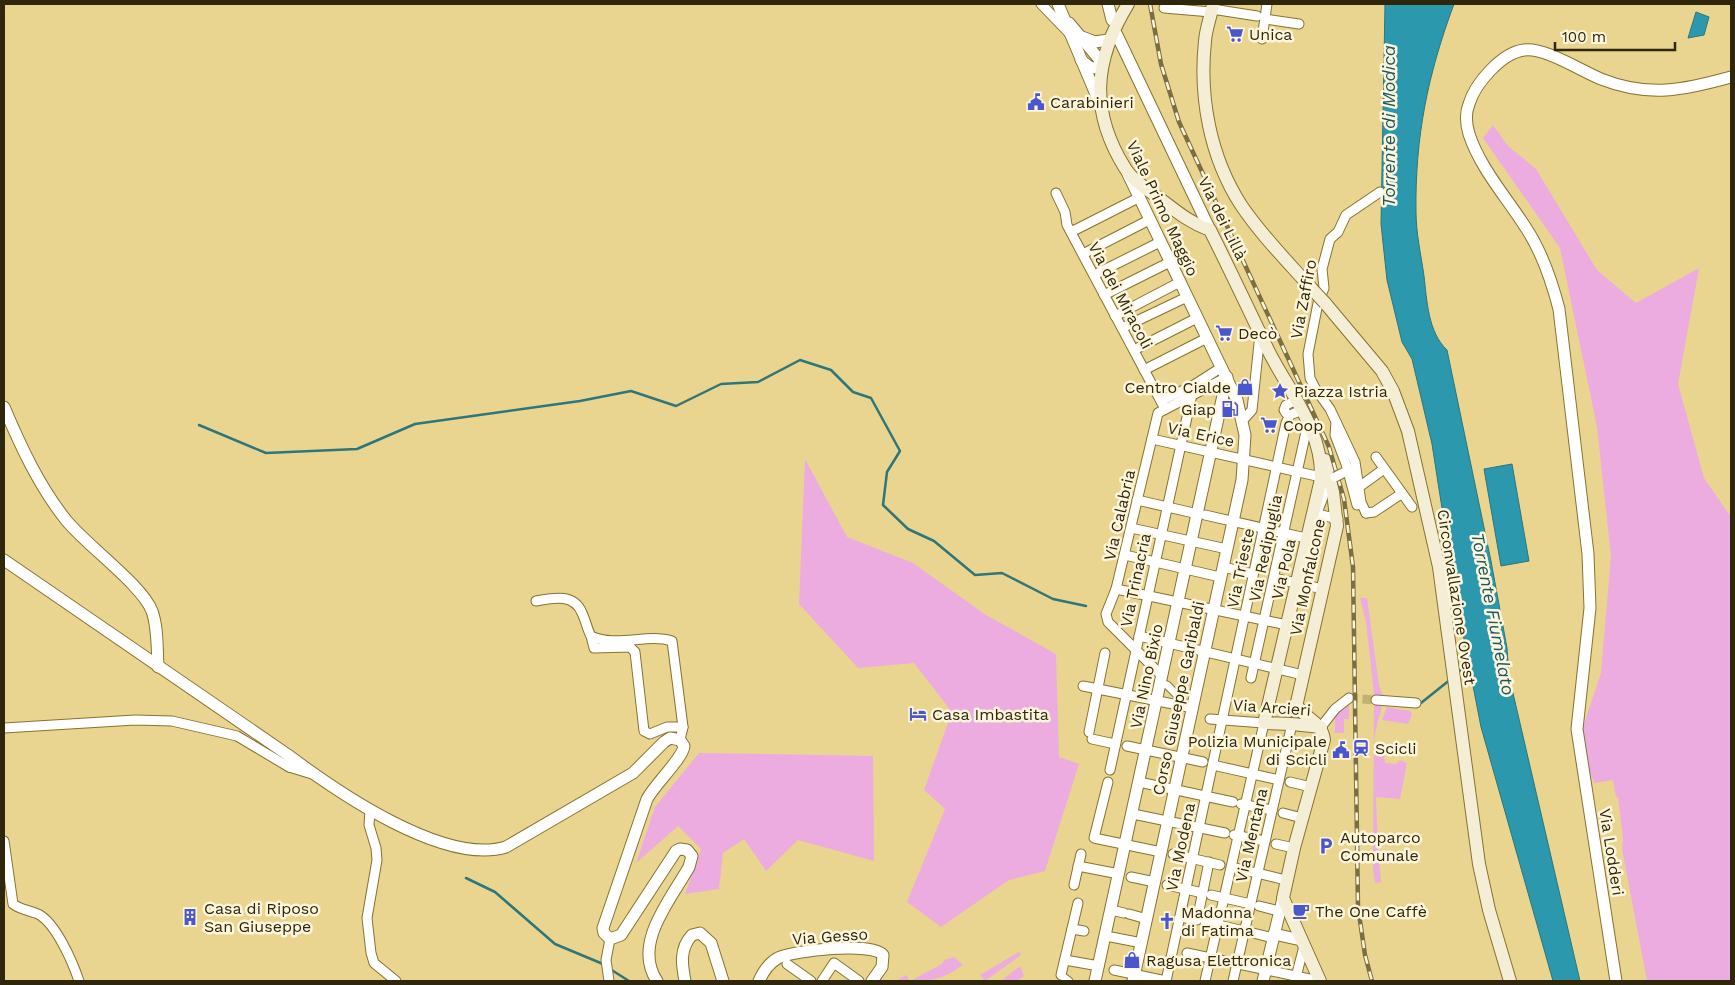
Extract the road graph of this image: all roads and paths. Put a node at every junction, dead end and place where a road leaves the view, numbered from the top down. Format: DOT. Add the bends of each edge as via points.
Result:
graph roads {
  1 [pos="1041,4"];
  2 [pos="1058,4"];
  3 [pos="1108,4"];
  4 [pos="1128,4"];
  5 [pos="1267,4"];
  6 [pos="1164,8"];
  7 [pos="1212,8"];
  8 [pos="1261,17"];
  9 [pos="1112,20"];
  10 [pos="1299,24"];
  11 [pos="1076,35"];
  12 [pos="1113,38"];
  13 [pos="1262,39"];
  14 [pos="1081,60"];
  15 [pos="1102,67"];
  16 [pos="1731,77"];
  17 [pos="1101,107"];
  18 [pos="1126,169"];
  19 [pos="1380,192"];
  20 [pos="1056,193"];
  21 [pos="1138,198"];
  22 [pos="1149,220"];
  23 [pos="1210,230"];
  24 [pos="1071,232"];
  25 [pos="1160,242"];
  26 [pos="1083,254"];
  27 [pos="1170,262"];
  28 [pos="1094,275"];
  29 [pos="1180,282"];
  30 [pos="1104,295"];
  31 [pos="1187,297"];
  32 [pos="1116,316"];
  33 [pos="1198,318"];
  34 [pos="1122,328"];
  35 [pos="1260,333"];
  36 [pos="1207,338"];
  37 [pos="1134,350"];
  38 [pos="1144,370"];
  39 [pos="1224,372"];
  40 [pos="1194,385"];
  41 [pos="1191,396"];
  42 [pos="1299,405"];
  43 [pos="4,407"];
  44 [pos="1161,408"];
  45 [pos="1243,420"];
  46 [pos="1336,422"];
  47 [pos="1308,423"];
  48 [pos="1152,439"];
  49 [pos="1180,445"];
  50 [pos="1211,451"];
  51 [pos="1376,457"];
  52 [pos="1243,459"];
  53 [pos="1277,467"];
  54 [pos="1384,469"];
  55 [pos="1297,472"];
  56 [pos="1336,475"];
  57 [pos="1358,487"];
  58 [pos="1402,494"];
  59 [pos="1138,500"];
  60 [pos="1166,507"];
  61 [pos="1412,507"];
  62 [pos="1315,513"];
  63 [pos="1366,513"];
  64 [pos="1202,515"];
  65 [pos="1338,519"];
  66 [pos="1233,522"];
  67 [pos="1131,528"];
  68 [pos="1263,528"];
  69 [pos="1284,533"];
  70 [pos="1160,534"];
  71 [pos="1306,538"];
  72 [pos="1192,542"];
  73 [pos="1227,549"];
  74 [pos="1125,555"];
  75 [pos="4,560"];
  76 [pos="1154,562"];
  77 [pos="1185,570"];
  78 [pos="1221,572"];
  79 [pos="1253,574"];
  80 [pos="1274,578"];
  81 [pos="1296,583"];
  82 [pos="1116,589"];
  83 [pos="1323,589"];
  84 [pos="1147,596"];
  85 [pos="536,601"];
  86 [pos="1179,603"];
  87 [pos="1213,611"];
  88 [pos="1244,617"];
  89 [pos="1264,620"];
  90 [pos="1287,625"];
  91 [pos="1139,636"];
  92 [pos="1170,642"];
  93 [pos="610,645"];
  94 [pos="1136,649"];
  95 [pos="1205,652"];
  96 [pos="1106,653"];
  97 [pos="1235,659"];
  98 [pos="1255,664"];
  99 [pos="158,667"];
  100 [pos="1277,669"];
  101 [pos="1303,675"];
  102 [pos="1251,678"];
  103 [pos="1162,679"];
  104 [pos="1083,686"];
  105 [pos="1098,689"];
  106 [pos="1126,694"];
  107 [pos="1349,698"];
  108 [pos="1376,700"];
  109 [pos="1157,702"];
  110 [pos="1416,703"];
  111 [pos="1296,704"];
  112 [pos="1187,707"];
  113 [pos="1210,719"];
  114 [pos="1223,720"];
  115 [pos="1264,723"];
  116 [pos="1292,724"];
  117 [pos="683,727"];
  118 [pos="1320,727"];
  119 [pos="4,728"];
  120 [pos="680,740"];
  121 [pos="1115,744"];
  122 [pos="1127,746"];
  123 [pos="1146,751"];
  124 [pos="1182,758"];
  125 [pos="1203,762"];
  126 [pos="292,764"];
  127 [pos="1213,765"];
  128 [pos="1110,770"];
  129 [pos="1253,773"];
  130 [pos="1279,780"];
  131 [pos="1108,782"];
  132 [pos="1139,782"];
  133 [pos="1290,782"];
  134 [pos="1311,787"];
  135 [pos="1175,789"];
  136 [pos="1206,796"];
  137 [pos="1239,803"];
  138 [pos="1272,810"];
  139 [pos="370,811"];
  140 [pos="1282,812"];
  141 [pos="1133,814"];
  142 [pos="1302,818"];
  143 [pos="1169,821"];
  144 [pos="1200,828"];
  145 [pos="1232,834"];
  146 [pos="4,841"];
  147 [pos="1265,841"];
  148 [pos="1126,844"];
  149 [pos="1276,844"];
  150 [pos="1294,848"];
  151 [pos="1161,852"];
  152 [pos="1080,854"];
  153 [pos="1173,854"];
  154 [pos="1193,859"];
  155 [pos="1209,862"];
  156 [pos="1220,865"];
  157 [pos="1078,866"];
  158 [pos="1232,867"];
  159 [pos="1258,873"];
  160 [pos="1119,874"];
  161 [pos="1131,877"];
  162 [pos="1286,880"];
  163 [pos="1074,884"];
  164 [pos="1161,884"];
  165 [pos="1186,889"];
  166 [pos="1207,894"];
  167 [pos="1224,898"];
  168 [pos="1283,898"];
  169 [pos="1078,904"];
  170 [pos="1255,905"];
  171 [pos="1111,910"];
  172 [pos="1279,910"];
  173 [pos="1180,917"];
  174 [pos="1147,919"];
  175 [pos="1201,921"];
  176 [pos="1218,925"];
  177 [pos="1072,928"];
  178 [pos="1084,931"];
  179 [pos="1249,932"];
  180 [pos="1106,936"];
  181 [pos="1274,936"];
  182 [pos="610,939"];
  183 [pos="1142,943"];
  184 [pos="1303,943"];
  185 [pos="1172,950"];
  186 [pos="1210,958"];
  187 [pos="1065,960"];
  188 [pos="782,961"];
  189 [pos="1236,964"];
  190 [pos="1099,966"];
  191 [pos="1114,970"];
  192 [pos="1264,976"];
  193 [pos="1065,978"];
  194 [pos="1134,978"];
  195 [pos="610,979"];
  196 [pos="1296,979"];
  197 [pos="79,981"];
  198 [pos="396,981"];
  199 [pos="657,981"];
  200 [pos="685,981"];
  201 [pos="723,981"];
  202 [pos="759,981"];
  203 [pos="811,981"];
  204 [pos="822,981"];
  205 [pos="859,981"];
  206 [pos="872,981"];
  207 [pos="1095,981"];
  208 [pos="1166,981"];
  209 [pos="1205,981"];
  210 [pos="1233,981"];
  211 [pos="1320,981"];
  212 [pos="1510,981"];
  213 [pos="1616,981"];
  1 -- 11 [label="street"];
  2 -- 11 [label="street"];
  3 -- 9 [label="street"];
  4 -- 12 [label="main road, Viale Primo Maggio"];
  5 -- 8 [label="street"];
  6 -- 7 [label="street"];
  7 -- 8 [label="street"];
  7 -- 212 [label="main road, Circonvallazione Ovest, bridge" via="1205,39 1206,108 1222,168 1241,205 1259,229 1382,371 1408,431 1439,567 1479,864"];
  8 -- 10 [label="street"];
  8 -- 13 [label="street"];
  11 -- 12 [label="street" via="1095,42"];
  11 -- 14 [label="street"];
  11 -- 15 [label="street" via="1099,59"];
  12 -- 15 [label="main road, Viale Primo Maggio"];
  12 -- 23 [label="street, Via dei Lillà"];
  14 -- 15 [label="street" via="1091,68"];
  14 -- 17 [label="street"];
  15 -- 17 [label="main road, Viale Primo Maggio"];
  16 -- 213 [label="street, Via Lodderi" via="1670,91 1640,88 1602,79 1541,52 1524,50 1508,56 1492,70 1472,95 1466,113 1472,143 1533,240 1559,309 1588,554 1590,608 1577,729"];
  17 -- 18 [label="main road, Viale Primo Maggio"];
  18 -- 21 [label="street, Viale Primo Maggio"];
  18 -- 23 [label="main road" via="1190,223"];
  19 -- 46 [label="street, Via Zaffiro" via="1346,215 1338,232 1330,239 1322,269 1324,288 1313,326 1309,368 1315,388"];
  20 -- 24 [label="street, Via dei Miracoli"];
  21 -- 22 [label="street, Viale Primo Maggio"];
  21 -- 24 [label="street"];
  22 -- 25 [label="street, Viale Primo Maggio"];
  22 -- 26 [label="street"];
  23 -- 35 [label="main road, Via dei Lillà"];
  24 -- 26 [label="street, Via dei Miracoli"];
  25 -- 27 [label="street, Viale Primo Maggio"];
  25 -- 28 [label="street"];
  26 -- 28 [label="street, Via dei Miracoli"];
  27 -- 29 [label="street, Viale Primo Maggio"];
  27 -- 30 [label="street"];
  28 -- 30 [label="street, Via dei Miracoli"];
  29 -- 31 [label="street, Viale Primo Maggio"];
  29 -- 32 [label="street"];
  30 -- 32 [label="street, Via dei Miracoli"];
  31 -- 33 [label="street, Viale Primo Maggio"];
  31 -- 34 [label="street"];
  32 -- 34 [label="street, Via dei Miracoli"];
  33 -- 36 [label="street, Viale Primo Maggio"];
  33 -- 37 [label="street"];
  34 -- 37 [label="street, Via dei Miracoli"];
  35 -- 42 [label="main road, Via dei Lillà"];
  35 -- 45 [label="street" via="1252,410"];
  36 -- 38 [label="street"];
  36 -- 39 [label="street, Viale Primo Maggio"];
  37 -- 38 [label="street, Via dei Miracoli"];
  38 -- 44 [label="street, Via dei Miracoli"];
  39 -- 40 [label="street"];
  39 -- 41 [label="street"];
  39 -- 45 [label="street, Viale Primo Maggio"];
  39 -- 50 [label="street, Via Nino Bixio"];
  40 -- 41 [label="street, Via Trinacria"];
  40 -- 44 [label="street"];
  41 -- 44 [label="street"];
  41 -- 49 [label="street, Via Trinacria"];
  42 -- 47 [label="main road, Via Pola"];
  42 -- 53 [label="street, Via Trieste" via="1288,419"];
  43 -- 99 [label="street" via="50,500 92,548 147,601 154,621"];
  44 -- 48 [label="street, Via Calabria"];
  45 -- 52 [label="street, Corso Giuseppe Garibaldi"];
  46 -- 56 [label="street"];
  46 -- 57 [label="street, Via Zaffiro" via="1354,462"];
  47 -- 55 [label="street, Via Redipuglia"];
  47 -- 56 [label="main road, Via Pola"];
  48 -- 49 [label="street, Via Erice"];
  48 -- 59 [label="street, Via Calabria"];
  49 -- 50 [label="street, Via Erice"];
  49 -- 60 [label="street, Via Trinacria"];
  50 -- 52 [label="street, Via Erice"];
  50 -- 64 [label="street, Via Nino Bixio"];
  51 -- 54 [label="street"];
  52 -- 53 [label="street, Via Erice"];
  52 -- 66 [label="street, Corso Giuseppe Garibaldi"];
  53 -- 55 [label="street, Via Erice"];
  53 -- 68 [label="street, Via Trieste"];
  54 -- 57 [label="street"];
  54 -- 58 [label="street"];
  55 -- 56 [label="street, Via Erice"];
  55 -- 69 [label="street, Via Redipuglia"];
  56 -- 62 [label="main road, Via Pola"];
  56 -- 63 [label="street"];
  56 -- 65 [label="main road, Via Monfalcone"];
  57 -- 63 [label="street, Via Zaffiro"];
  58 -- 61 [label="street"];
  58 -- 63 [label="street" via="1374,512"];
  59 -- 60 [label="street"];
  59 -- 67 [label="street, Via Calabria"];
  60 -- 64 [label="street"];
  60 -- 70 [label="street, Via Trinacria"];
  62 -- 65 [label="street"];
  62 -- 71 [label="main road, Via Pola"];
  64 -- 66 [label="street"];
  64 -- 72 [label="street, Via Nino Bixio"];
  65 -- 83 [label="main road, Via Monfalcone"];
  66 -- 68 [label="street"];
  66 -- 73 [label="street, Corso Giuseppe Garibaldi"];
  67 -- 70 [label="street"];
  67 -- 74 [label="street, Via Calabria"];
  68 -- 69 [label="street"];
  68 -- 79 [label="street, Via Trieste"];
  69 -- 71 [label="street"];
  69 -- 80 [label="street, Via Redipuglia"];
  70 -- 72 [label="street"];
  70 -- 76 [label="street, Via Trinacria"];
  71 -- 81 [label="main road, Via Pola"];
  72 -- 73 [label="street"];
  72 -- 77 [label="street, Via Nino Bixio"];
  73 -- 78 [label="street, Corso Giuseppe Garibaldi"];
  74 -- 76 [label="street"];
  74 -- 82 [label="street, Via Calabria"];
  75 -- 99 [label="street"];
  76 -- 77 [label="street"];
  76 -- 84 [label="street, Via Trinacria"];
  77 -- 78 [label="street"];
  77 -- 86 [label="street, Via Nino Bixio"];
  78 -- 79 [label="street"];
  78 -- 87 [label="street, Corso Giuseppe Garibaldi"];
  79 -- 88 [label="street, Via Trieste"];
  80 -- 81 [label="street"];
  80 -- 89 [label="street, Via Redipuglia"];
  81 -- 83 [label="street"];
  81 -- 90 [label="main road, Via Pola"];
  82 -- 84 [label="street"];
  82 -- 94 [label="street, Via Calabria" via="1106,614 1108,622"];
  83 -- 101 [label="main road, Via Monfalcone"];
  84 -- 86 [label="street"];
  84 -- 91 [label="street, Via Trinacria"];
  85 -- 93 [label="street" via="561,597 575,602 591,636"];
  86 -- 87 [label="street"];
  86 -- 92 [label="street, Via Nino Bixio"];
  87 -- 88 [label="street"];
  87 -- 95 [label="street, Corso Giuseppe Garibaldi"];
  88 -- 89 [label="street"];
  88 -- 97 [label="street, Via Trieste"];
  89 -- 90 [label="street"];
  89 -- 98 [label="street, Via Redipuglia"];
  90 -- 100 [label="main road, Via Pola"];
  91 -- 92 [label="street"];
  91 -- 94 [label="street, Via Trinacria"];
  92 -- 95 [label="street"];
  92 -- 103 [label="street, Via Nino Bixio"];
  93 -- 117 [label="street" via="630,647 635,652 644,731 650,734 667,727"];
  93 -- 117 [label="street" via="672,641"];
  94 -- 103 [label="street"];
  94 -- 106 [label="street, Via Trinacria"];
  95 -- 97 [label="street"];
  95 -- 112 [label="street, Corso Giuseppe Garibaldi"];
  96 -- 105 [label="street"];
  97 -- 98 [label="street"];
  97 -- 114 [label="street, Via Trieste"];
  98 -- 100 [label="street"];
  98 -- 102 [label="street, Via Redipuglia"];
  99 -- 126 [label="street"];
  100 -- 101 [label="street"];
  100 -- 115 [label="main road, Via Pola"];
  101 -- 111 [label="main road, Via Monfalcone"];
  103 -- 109 [label="street, Via Nino Bixio"];
  103 -- 112 [label="street"];
  104 -- 105 [label="street"];
  105 -- 106 [label="street"];
  105 -- 121 [label="street" via="1090,736"];
  106 -- 109 [label="street"];
  106 -- 121 [label="street, Via Trinacria"];
  107 -- 118 [label="street, Via Arcieri"];
  108 -- 110 [label="street"];
  109 -- 112 [label="street"];
  109 -- 123 [label="street, Via Nino Bixio"];
  111 -- 116 [label="main road, Via Monfalcone"];
  111 -- 118 [label="main road"];
  112 -- 124 [label="street, Corso Giuseppe Garibaldi"];
  113 -- 114 [label="street, Via Arcieri"];
  114 -- 115 [label="street, Via Arcieri"];
  114 -- 127 [label="street, Via Modena"];
  115 -- 116 [label="main road, Via Arcieri"];
  115 -- 129 [label="street"];
  116 -- 118 [label="main road, Via Arcieri"];
  116 -- 130 [label="street, Via Mentana"];
  117 -- 120 [label="street"];
  118 -- 134 [label="main road" via="1324,740"];
  119 -- 126 [label="street" via="172,720 237,736"];
  120 -- 139 [label="street" via="670,738 633,773 533,833 492,852 448,844"];
  120 -- 182 [label="street" via="684,746 681,756 656,784 643,811 605,921 604,933"];
  121 -- 128 [label="street, Via Trinacria"];
  122 -- 123 [label="street"];
  123 -- 124 [label="street"];
  123 -- 132 [label="street, Via Nino Bixio"];
  124 -- 125 [label="street"];
  124 -- 135 [label="street, Corso Giuseppe Garibaldi"];
  126 -- 139 [label="street"];
  127 -- 129 [label="street"];
  127 -- 136 [label="street, Via Modena"];
  129 -- 130 [label="street"];
  129 -- 137 [label="street"];
  130 -- 138 [label="street, Via Mentana"];
  131 -- 148 [label="street" via="1094,838"];
  132 -- 135 [label="street"];
  132 -- 141 [label="street, Via Nino Bixio"];
  133 -- 134 [label="street"];
  134 -- 142 [label="main road"];
  135 -- 136 [label="street"];
  135 -- 143 [label="street, Corso Giuseppe Garibaldi"];
  136 -- 137 [label="street"];
  136 -- 144 [label="street, Via Modena"];
  137 -- 138 [label="street"];
  137 -- 145 [label="street"];
  138 -- 147 [label="street, Via Mentana"];
  139 -- 198 [label="street" via="369,825 377,860 367,910 370,953 374,963"];
  140 -- 142 [label="street"];
  141 -- 143 [label="street"];
  141 -- 148 [label="street, Via Nino Bixio"];
  142 -- 150 [label="main road"];
  143 -- 144 [label="street"];
  143 -- 151 [label="street, Corso Giuseppe Garibaldi"];
  144 -- 145 [label="street"];
  144 -- 154 [label="street, Via Modena"];
  145 -- 147 [label="street"];
  145 -- 158 [label="street"];
  146 -- 197 [label="street" via="13,904 39,914 58,934"];
  147 -- 159 [label="street, Via Mentana"];
  148 -- 151 [label="street"];
  148 -- 160 [label="street, Via Nino Bixio"];
  149 -- 150 [label="street"];
  150 -- 162 [label="main road"];
  151 -- 164 [label="street, Corso Giuseppe Garibaldi"];
  152 -- 157 [label="street"];
  153 -- 154 [label="street"];
  154 -- 155 [label="street"];
  154 -- 165 [label="street, Via Modena"];
  155 -- 156 [label="street"];
  155 -- 166 [label="street"];
  157 -- 160 [label="street"];
  157 -- 163 [label="street"];
  158 -- 159 [label="street"];
  158 -- 167 [label="street"];
  159 -- 162 [label="street"];
  159 -- 170 [label="street, Via Mentana"];
  160 -- 171 [label="street, Via Nino Bixio"];
  161 -- 164 [label="street"];
  162 -- 168 [label="main road"];
  164 -- 165 [label="street"];
  164 -- 174 [label="street, Corso Giuseppe Garibaldi"];
  165 -- 166 [label="street"];
  165 -- 173 [label="street, Via Modena"];
  166 -- 167 [label="street"];
  166 -- 175 [label="street"];
  167 -- 170 [label="street"];
  167 -- 176 [label="street"];
  168 -- 172 [label="street"];
  168 -- 184 [label="main road"];
  169 -- 177 [label="street"];
  170 -- 172 [label="street"];
  170 -- 179 [label="street, Via Mentana"];
  171 -- 174 [label="street"];
  171 -- 180 [label="street, Via Nino Bixio"];
  172 -- 181 [label="street"];
  173 -- 175 [label="street"];
  173 -- 185 [label="street, Via Modena"];
  174 -- 183 [label="street, Corso Giuseppe Garibaldi"];
  175 -- 176 [label="street"];
  176 -- 179 [label="street"];
  176 -- 186 [label="street"];
  177 -- 178 [label="street"];
  177 -- 187 [label="street"];
  179 -- 181 [label="street"];
  179 -- 189 [label="street, Via Mentana"];
  180 -- 183 [label="street"];
  180 -- 190 [label="street, Via Nino Bixio"];
  181 -- 184 [label="street"];
  181 -- 192 [label="street"];
  182 -- 195 [label="street" via="606,960"];
  182 -- 199 [label="street" via="621,935 676,851 680,848 687,850 692,856 689,867 649,942 648,962"];
  183 -- 194 [label="street, Corso Giuseppe Garibaldi"];
  184 -- 196 [label="street"];
  184 -- 211 [label="main road"];
  185 -- 186 [label="street"];
  185 -- 208 [label="street, Via Modena"];
  186 -- 189 [label="street"];
  186 -- 209 [label="street"];
  187 -- 190 [label="street"];
  187 -- 193 [label="street"];
  188 -- 202 [label="street" via="768,966"];
  188 -- 203 [label="street"];
  188 -- 206 [label="street, Via Gesso" via="810,951 876,949 884,961"];
  189 -- 192 [label="street"];
  189 -- 210 [label="street, Via Mentana"];
  190 -- 207 [label="street, Via Nino Bixio"];
  191 -- 194 [label="street"];
  192 -- 196 [label="street"];
  194 -- 208 [label="street"];
  196 -- 211 [label="street"];
  200 -- 201 [label="street" via="682,956 689,939 696,934 704,935 711,943"];
  204 -- 205 [label="street" via="834,964"];
}
